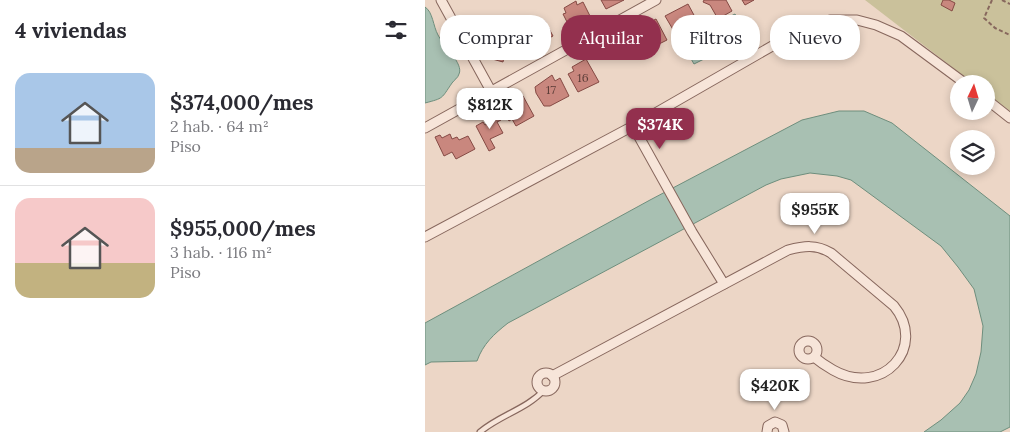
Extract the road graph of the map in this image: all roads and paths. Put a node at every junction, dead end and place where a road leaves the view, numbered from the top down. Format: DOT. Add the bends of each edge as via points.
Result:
graph roads {
  1 [pos="441,0"];
  2 [pos="656,0"];
  3 [pos="992,0"];
  4 [pos="1002,0"];
  5 [pos="1010,4"];
  6 [pos="1010,35"];
  7 [pos="954,75"];
  8 [pos="491,91"];
  9 [pos="995,106"];
  10 [pos="1010,118"];
  11 [pos="633,126"];
  12 [pos="425,128"];
  13 [pos="425,237"];
  14 [pos="725,284"];
  15 [pos="814,357"];
  16 [pos="552,376"];
  17 [pos="544,390"];
  18 [pos="480,432"];
  19 [pos="767,432"];
  20 [pos="784,432"];
  1 -- 8 [label="street"];
  2 -- 8 [label="street"];
  3 -- 6 [label="path" via="984,18"];
  4 -- 5 [label="path"];
  7 -- 11 [label="street" via="891,31 857,20 830,20 781,41"];
  8 -- 12 [label="street"];
  9 -- 10 [label="street"];
  11 -- 13 [label="street"];
  11 -- 14 [label="street"];
  14 -- 15 [label="street" via="788,250 810,246 831,253 899,312 906,331 902,353 896,363 877,376 865,379 848,377"];
  14 -- 16 [label="street"];
  16 -- 17 [label="street" via="553,386"];
  16 -- 17 [label="street" via="539,376 538,385"];
  17 -- 18 [label="lane" via="537,398"];
  19 -- 20 [label="street" via="768,426 775,422 782,426"];
}
